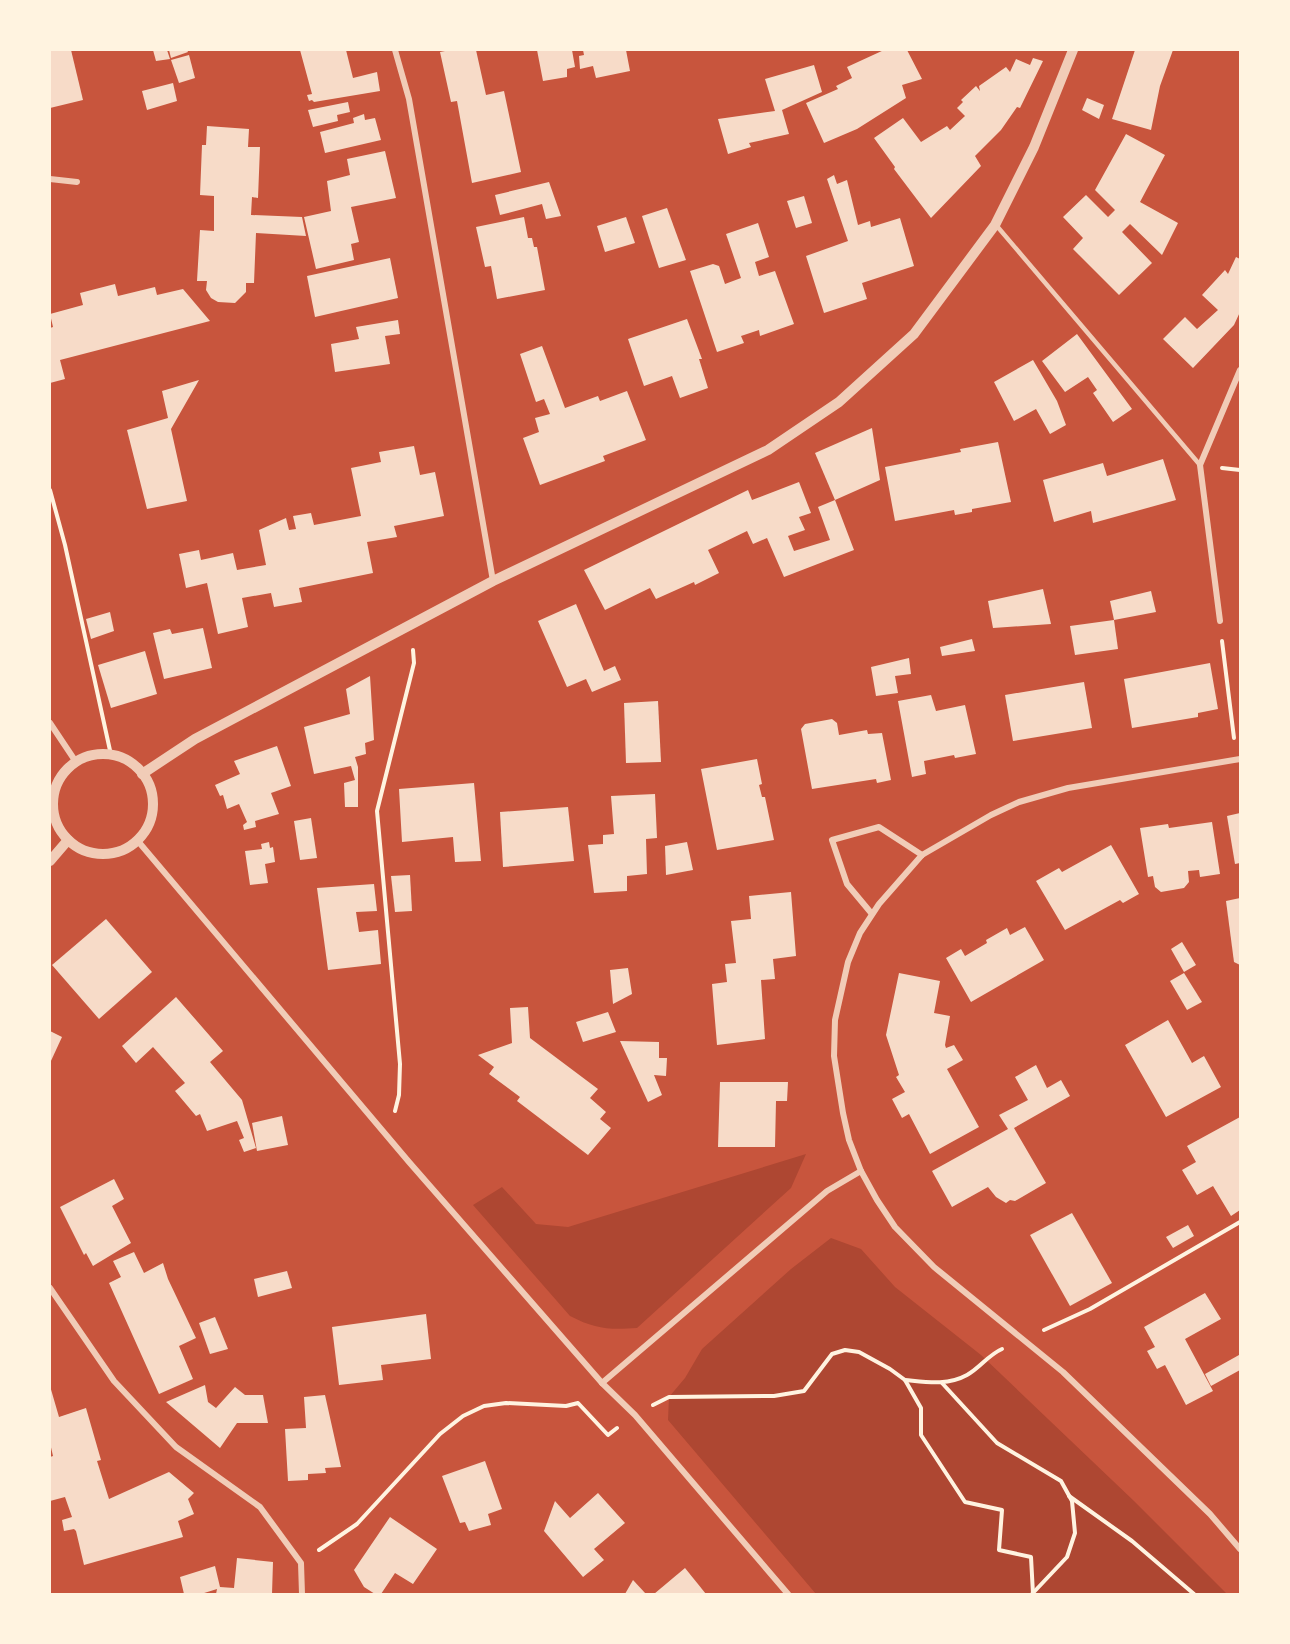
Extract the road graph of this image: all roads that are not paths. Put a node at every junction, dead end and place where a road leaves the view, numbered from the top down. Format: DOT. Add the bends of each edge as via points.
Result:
graph roads {
  1 [pos="395,50"];
  2 [pos="1073,50"];
  3 [pos="50,179"];
  4 [pos="78,182"];
  5 [pos="995,225"];
  6 [pos="1240,370"];
  7 [pos="1200,465"];
  8 [pos="493,582"];
  9 [pos="1220,621"];
  10 [pos="50,723"];
  11 [pos="1238,759"];
  12 [pos="76,762"];
  13 [pos="142,774"];
  14 [pos="68,840"];
  15 [pos="137,840"];
  16 [pos="922,855"];
  17 [pos="50,861"];
  18 [pos="872,914"];
  19 [pos="861,1172"];
  20 [pos="50,1288"];
  21 [pos="602,1383"];
  22 [pos="1240,1549"];
  23 [pos="302,1594"];
  24 [pos="788,1594"];
  1 -- 8 [label="street" via="409,99"];
  2 -- 5 [label="street" via="1034,147"];
  3 -- 4 [label="street"];
  5 -- 7 [label="lane"];
  5 -- 8 [label="street" via="914,334 839,402 768,450"];
  6 -- 7 [label="street"];
  7 -- 9 [label="street"];
  8 -- 13 [label="street" via="195,739"];
  10 -- 12 [label="street"];
  11 -- 16 [label="street" via="1068,788 1019,802"];
  12 -- 13 [label="street" via="111,755 127,760"];
  12 -- 14 [label="street" via="61,777 53,800 57,825"];
  13 -- 15 [label="street" via="152,796 152,810 148,825"];
  14 -- 15 [label="street" via="97,853 120,851"];
  14 -- 17 [label="street"];
  15 -- 21 [label="street" via="388,1138"];
  16 -- 18 [label="street"];
  16 -- 18 [label="street" via="879,827 832,840 847,884"];
  18 -- 19 [label="street" via="848,962 835,1020 836,1077 849,1140"];
  19 -- 21 [label="street" via="827,1191"];
  19 -- 22 [label="street" via="895,1227 934,1268 1063,1372 1210,1514"];
  20 -- 23 [label="street" via="114,1381 177,1446 260,1507 301,1563"];
  21 -- 24 [label="street" via="635,1415"];
}
